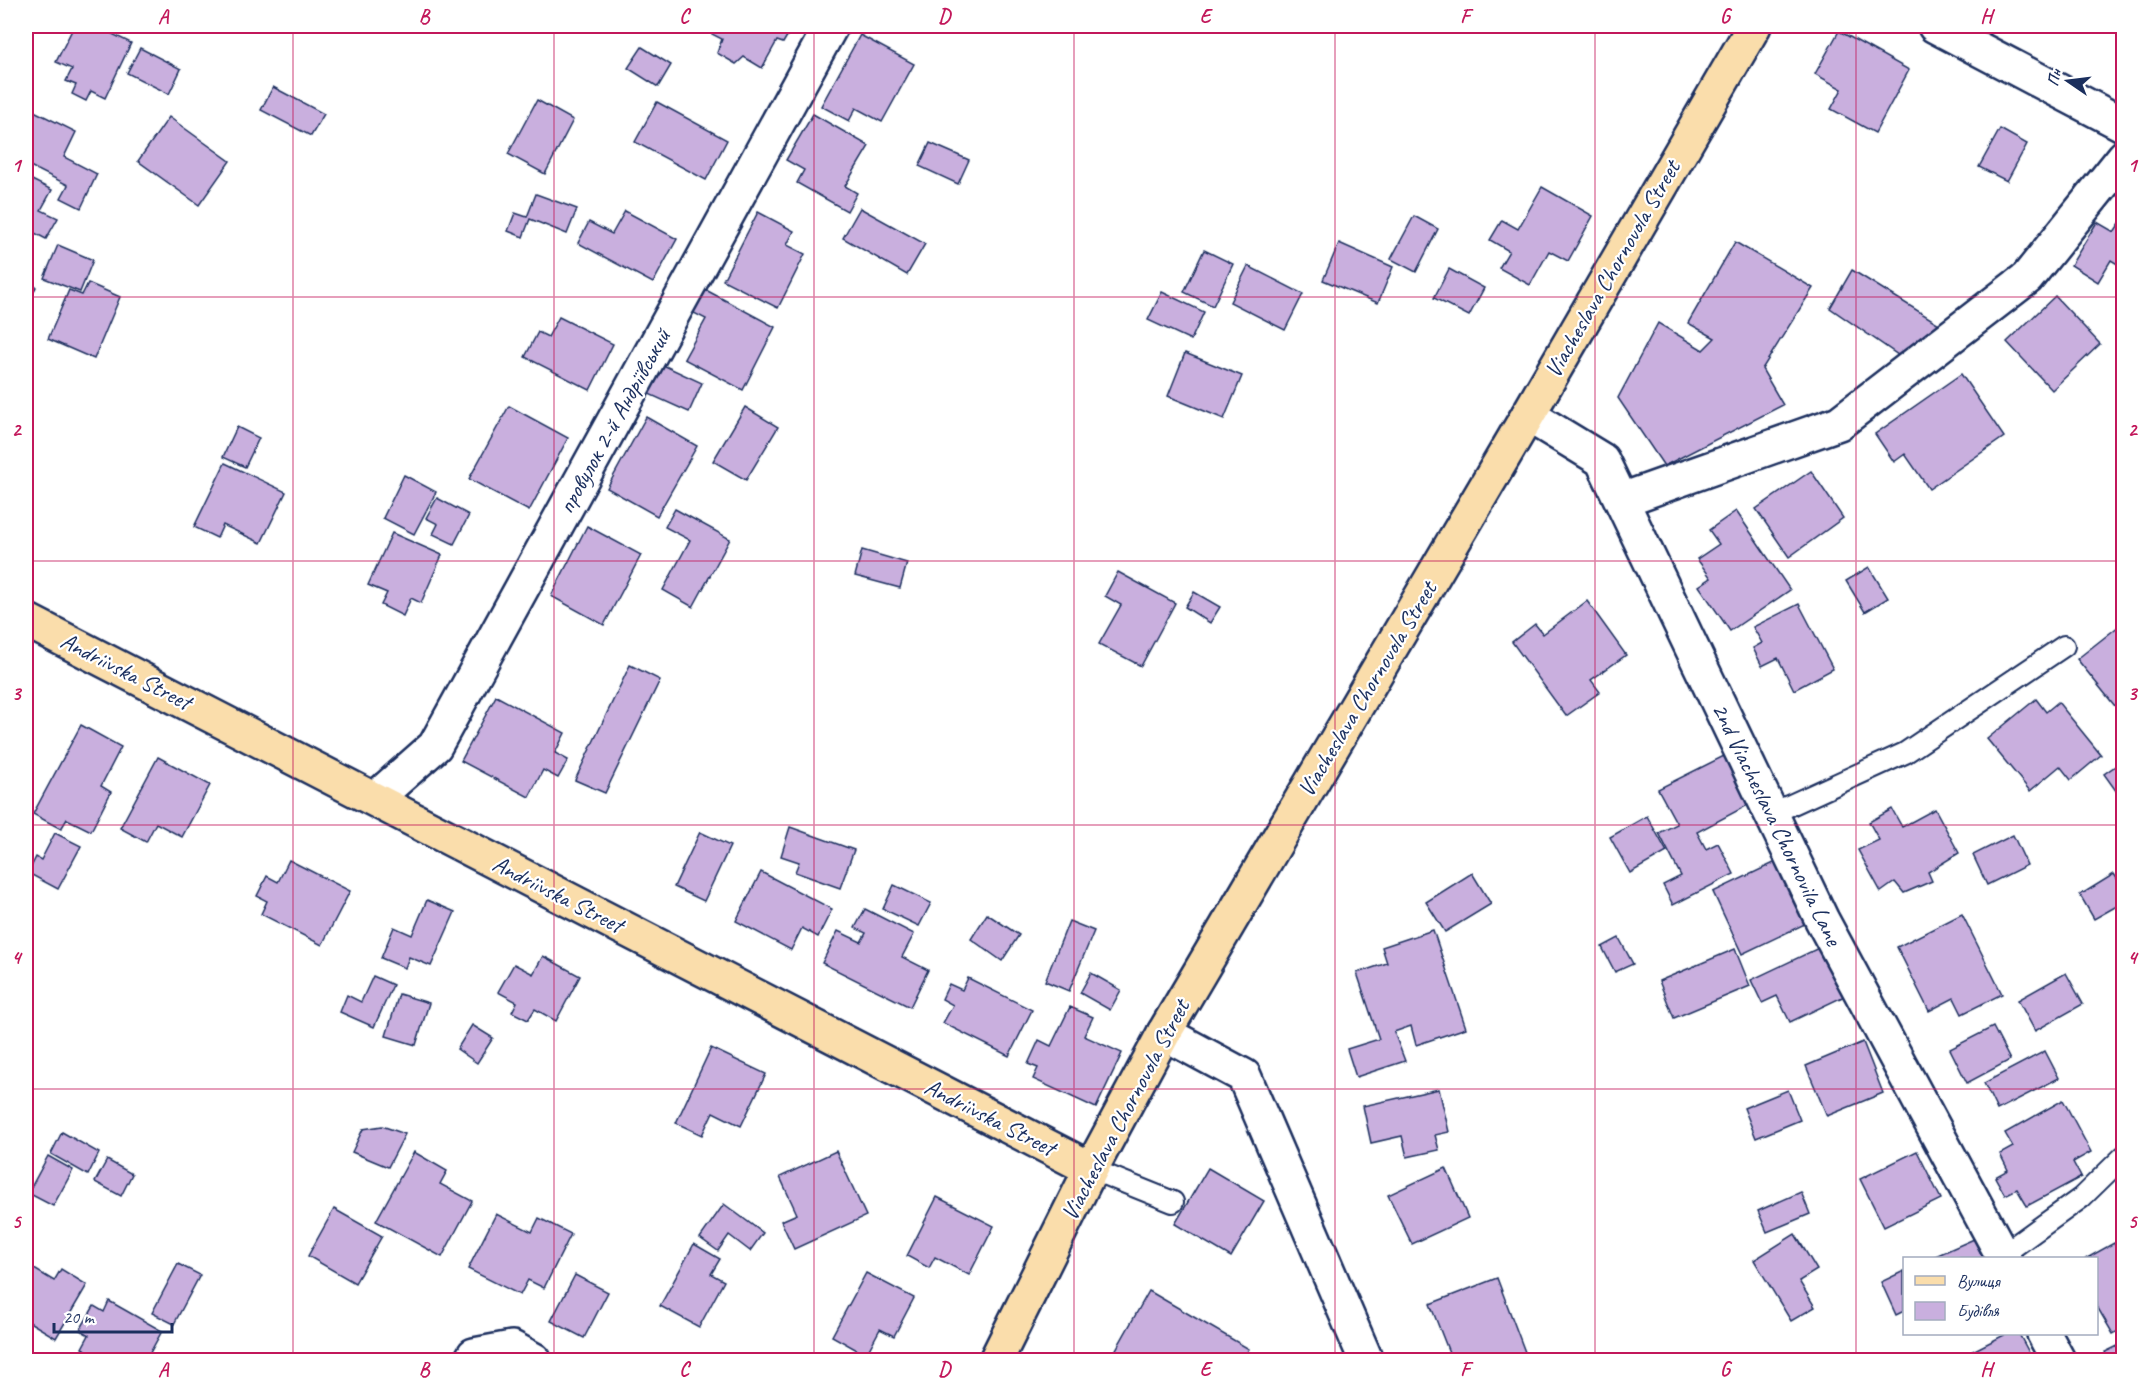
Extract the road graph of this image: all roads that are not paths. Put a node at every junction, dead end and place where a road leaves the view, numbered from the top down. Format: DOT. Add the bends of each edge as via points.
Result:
graph roads {
  1 [pos="831,26"];
  2 [pos="1754,26"];
  3 [pos="1935,26"];
  4 [pos="2124,125"];
  5 [pos="2124,157"];
  6 [pos="1528,415"];
  7 [pos="1623,500"];
  8 [pos="26,620"];
  9 [pos="2064,646"];
  10 [pos="375,799"];
  11 [pos="1771,814"];
  12 [pos="1164,1033"];
  13 [pos="2124,1156"];
  14 [pos="1091,1169"];
  15 [pos="1173,1202"];
  16 [pos="2003,1257"];
  17 [pos="2045,1335"];
  18 [pos="471,1360"];
  19 [pos="534,1360"];
  20 [pos="996,1360"];
  21 [pos="1366,1360"];
  22 [pos="2058,1360"];
  1 -- 10 [label="street, провулок 2-й Андріївський" via="435,746"];
  2 -- 6 [label="main road, Viacheslava Chornovola Street"];
  3 -- 4 [label="street"];
  5 -- 7 [label="street" via="2027,278 1839,423"];
  6 -- 7 [label="street, 2nd Viacheslava Chornovila Lane" via="1602,460"];
  6 -- 12 [label="main road, Viacheslava Chornovola Street"];
  7 -- 11 [label="street, 2nd Viacheslava Chornovila Lane"];
  8 -- 10 [label="main road, Andriivska Street"];
  9 -- 11 [label="lane" via="1905,753"];
  10 -- 14 [label="main road, Andriivska Street"];
  11 -- 16 [label="street, 2nd Viacheslava Chornovila Lane" via="1822,920"];
  12 -- 14 [label="main road, Viacheslava Chornovola Street"];
  12 -- 21 [label="street" via="1244,1076"];
  13 -- 16 [label="lane" via="2081,1198"];
  14 -- 15 [label="lane"];
  14 -- 20 [label="main road, Viacheslava Chornovola Street"];
  17 -- 22 [label="street"];
  18 -- 19 [label="street" via="474,1355 512,1348"];
}
